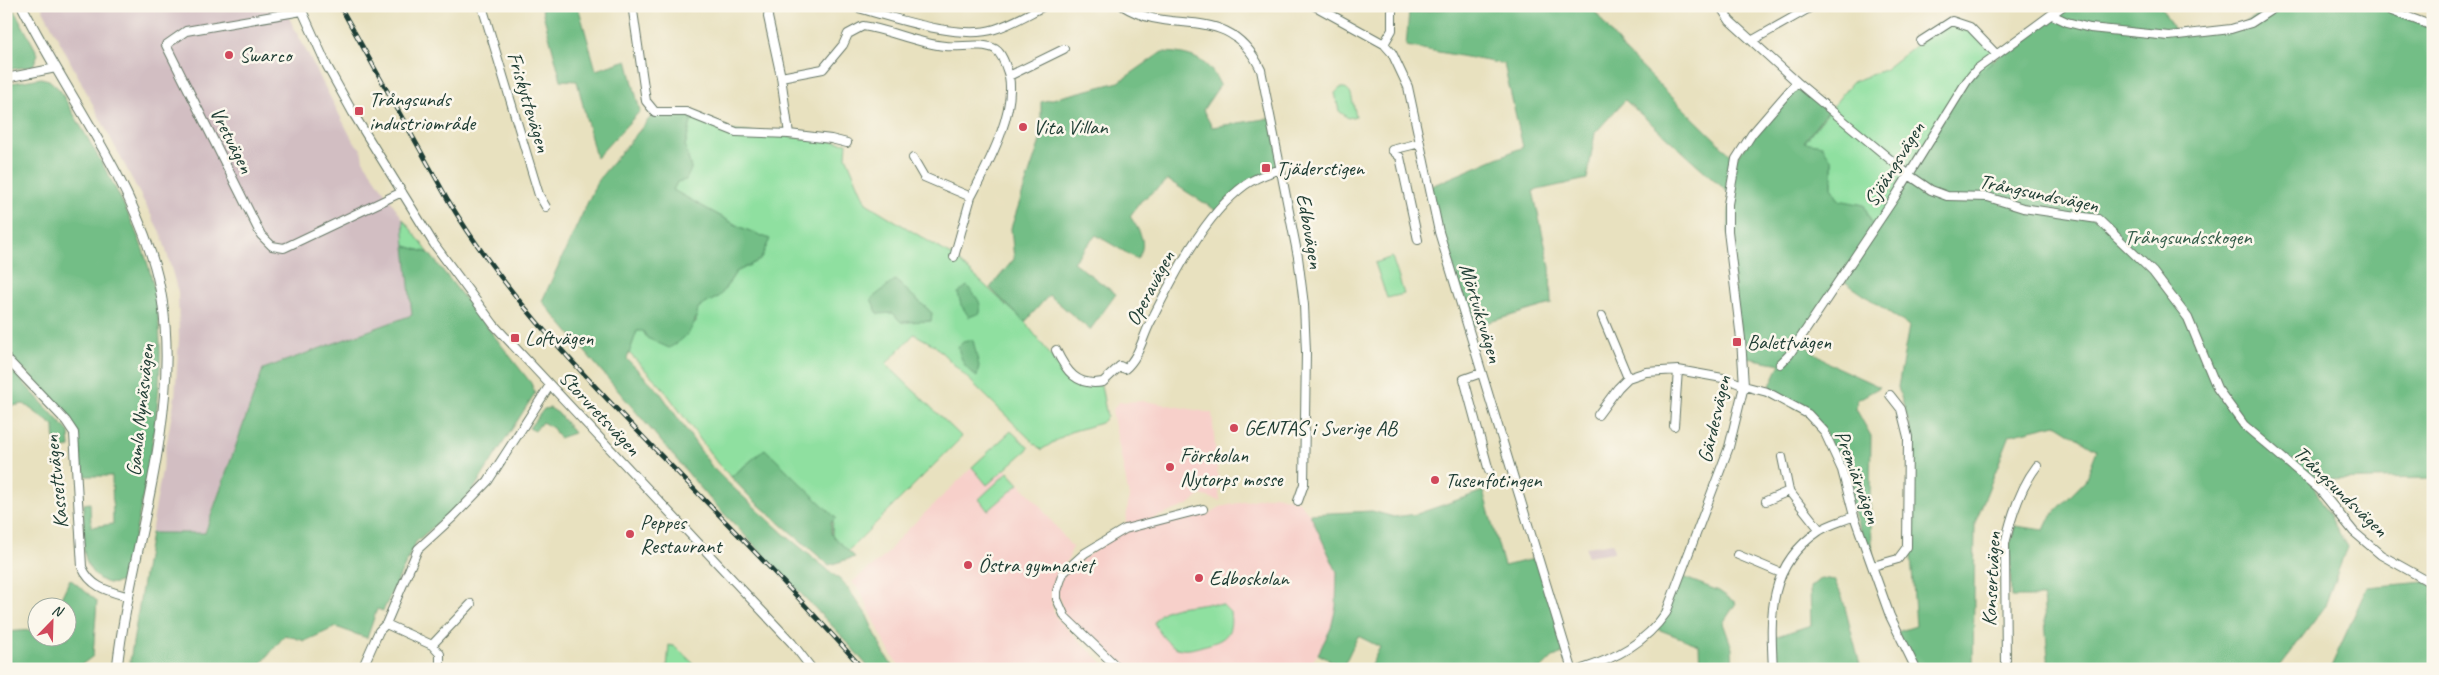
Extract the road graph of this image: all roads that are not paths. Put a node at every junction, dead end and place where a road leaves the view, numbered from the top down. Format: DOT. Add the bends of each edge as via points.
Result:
graph roads {
  1 [pos="22,6"];
  2 [pos="482,6"];
  3 [pos="768,6"];
  4 [pos="851,6"];
  5 [pos="1044,6"];
  6 [pos="1123,6"];
  7 [pos="1315,6"];
  8 [pos="1392,6"];
  9 [pos="1720,6"];
  10 [pos="1813,6"];
  11 [pos="2063,6"];
  12 [pos="2277,6"];
  13 [pos="2378,6"];
  14 [pos="301,8"];
  15 [pos="633,11"];
  16 [pos="2052,15"];
  17 [pos="2433,26"];
  18 [pos="1753,40"];
  19 [pos="1921,41"];
  20 [pos="1384,44"];
  21 [pos="1064,49"];
  22 [pos="1996,54"];
  23 [pos="56,68"];
  24 [pos="1009,76"];
  25 [pos="781,77"];
  26 [pos="6,78"];
  27 [pos="1797,82"];
  28 [pos="789,134"];
  29 [pos="1420,143"];
  30 [pos="847,144"];
  31 [pos="913,158"];
  32 [pos="1281,170"];
  33 [pos="1909,175"];
  34 [pos="402,192"];
  35 [pos="971,197"];
  36 [pos="546,207"];
  37 [pos="1418,240"];
  38 [pos="954,257"];
  39 [pos="1602,316"];
  40 [pos="1056,350"];
  41 [pos="6,358"];
  42 [pos="1780,364"];
  43 [pos="1678,370"];
  44 [pos="1481,373"];
  45 [pos="1628,378"];
  46 [pos="550,385"];
  47 [pos="1744,386"];
  48 [pos="1890,394"];
  49 [pos="1598,415"];
  50 [pos="1674,426"];
  51 [pos="1782,457"];
  52 [pos="2036,466"];
  53 [pos="1489,471"];
  54 [pos="1788,491"];
  55 [pos="1298,501"];
  56 [pos="1766,501"];
  57 [pos="1203,509"];
  58 [pos="1854,516"];
  59 [pos="1820,530"];
  60 [pos="1738,555"];
  61 [pos="1873,566"];
  62 [pos="1781,573"];
  63 [pos="2433,584"];
  64 [pos="129,597"];
  65 [pos="471,604"];
  66 [pos="386,624"];
  67 [pos="432,645"];
  68 [pos="117,669"];
  69 [pos="362,669"];
  70 [pos="440,669"];
  71 [pos="812,669"];
  72 [pos="1118,669"];
  73 [pos="1572,669"];
  74 [pos="1582,669"];
  75 [pos="1773,669"];
  76 [pos="1916,669"];
  77 [pos="2006,669"];
  1 -- 23 [label="street, Gamla Nynäsvägen"];
  2 -- 36 [label="street, Friskyttevägen" via="539,195"];
  3 -- 25 [label="street"];
  4 -- 5 [label="street" via="934,28 967,33 994,30"];
  6 -- 32 [label="street, Edbovägen" via="1153,19 1187,20 1215,26 1248,48 1262,70"];
  7 -- 20 [label="street, Mörtviksvägen"];
  8 -- 20 [label="street" via="1392,30"];
  9 -- 18 [label="street, Trångsundsvägen" via="1730,21"];
  10 -- 18 [label="street"];
  11 -- 16 [label="street, Sjöängsvägen"];
  12 -- 16 [label="street" via="2251,24 2169,36 2090,28"];
  13 -- 17 [label="street"];
  14 -- 34 [label="street, Storvretsvägen" via="327,66"];
  14 -- 34 [label="street, Vretvägen" via="186,31 166,46 261,235 272,246 284,248"];
  15 -- 28 [label="street" via="646,100 655,112 686,112 736,132"];
  16 -- 22 [label="street, Sjöängsvägen"];
  18 -- 27 [label="street, Trångsundsvägen"];
  19 -- 22 [label="street" via="1952,21 1970,27"];
  20 -- 29 [label="street, Mörtviksvägen" via="1392,53 1408,87"];
  21 -- 24 [label="street"];
  22 -- 33 [label="street, Sjöängsvägen" via="1966,81"];
  23 -- 26 [label="street"];
  23 -- 64 [label="street, Gamla Nynäsvägen" via="123,185 137,216 152,255 164,308 166,356 160,429"];
  24 -- 25 [label="street" via="996,50 917,42 862,26 848,34 824,68"];
  24 -- 35 [label="street" via="1005,119 994,154"];
  25 -- 28 [label="street"];
  27 -- 33 [label="street, Trångsundsvägen"];
  27 -- 47 [label="street, Gärdesvägen" via="1752,134 1736,159 1728,204"];
  28 -- 30 [label="street"];
  29 -- 37 [label="street" via="1392,150 1400,157"];
  29 -- 44 [label="street, Mörtviksvägen" via="1439,232"];
  31 -- 35 [label="street" via="924,178"];
  32 -- 40 [label="street, Operavägen" via="1246,184 1218,211 1189,252 1149,324 1134,362 1125,369 1120,366 1103,382 1085,382 1073,378"];
  32 -- 55 [label="street, Edbovägen" via="1304,305 1304,484"];
  33 -- 42 [label="street, Sjöängsvägen"];
  33 -- 63 [label="street, Trångsundsvägen" via="1947,196 1988,197 2023,208 2098,220 2153,272 2188,318 2218,388 2244,426 2320,490 2354,532 2381,554"];
  34 -- 46 [label="street, Storvretsvägen" via="434,244 494,325"];
  35 -- 38 [label="street"];
  39 -- 45 [label="street"];
  41 -- 64 [label="street, Kassettvägen" via="74,433 82,567 86,578 102,589"];
  43 -- 45 [label="street" via="1646,372"];
  43 -- 47 [label="street" via="1728,379"];
  43 -- 50 [label="street"];
  44 -- 53 [label="street" via="1464,379"];
  44 -- 73 [label="street, Mörtviksvägen"];
  45 -- 49 [label="street"];
  46 -- 66 [label="street" via="488,481 418,549"];
  46 -- 71 [label="street, Storvretsvägen" via="792,643"];
  47 -- 58 [label="street, Premiärvägen" via="1790,403 1808,414 1824,431 1842,470"];
  47 -- 74 [label="street, Gärdesvägen" via="1729,447 1666,613 1642,640"];
  48 -- 61 [label="street, Premiärvägen" via="1901,410 1908,437 1907,547 1898,559"];
  51 -- 54 [label="street"];
  52 -- 77 [label="street, Konsertvägen" via="2028,478 2005,544"];
  54 -- 56 [label="street"];
  54 -- 59 [label="street"];
  57 -- 72 [label="street" via="1125,529 1085,552 1063,573 1057,599 1065,618"];
  58 -- 59 [label="street"];
  58 -- 61 [label="street, Premiärvägen"];
  59 -- 62 [label="street" via="1797,549"];
  60 -- 62 [label="street"];
  61 -- 76 [label="street, Premiärvägen" via="1894,624"];
  62 -- 75 [label="street" via="1772,604"];
  64 -- 68 [label="street, Gamla Nynäsvägen"];
  65 -- 67 [label="street"];
  66 -- 67 [label="street"];
  66 -- 69 [label="street" via="379,631"];
  67 -- 70 [label="street" via="440,654"];
}
